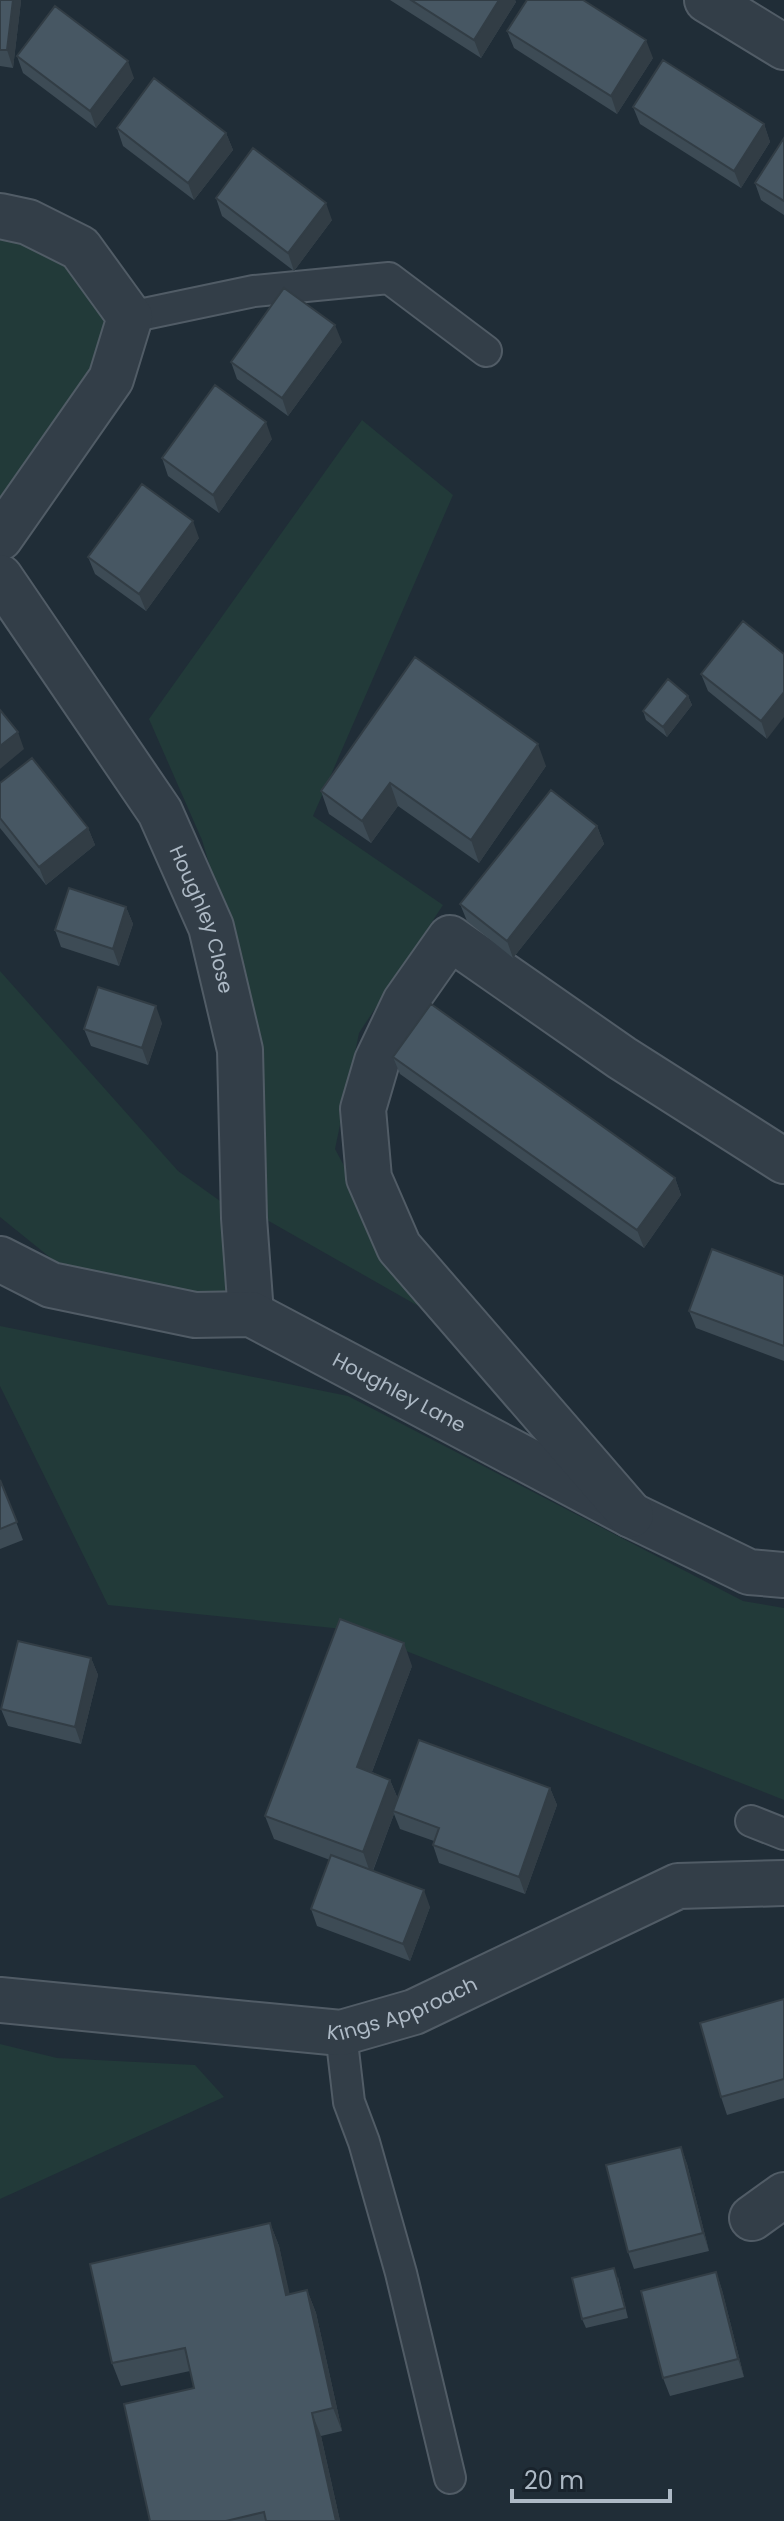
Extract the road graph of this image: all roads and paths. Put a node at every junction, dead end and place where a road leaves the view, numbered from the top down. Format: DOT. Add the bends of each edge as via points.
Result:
graph roads {
  1 [pos="707,0"];
  2 [pos="784,47"];
  3 [pos="0,216"];
  4 [pos="130,317"];
  5 [pos="486,351"];
  6 [pos="0,538"];
  7 [pos="0,577"];
  8 [pos="784,1161"];
  9 [pos="0,1259"];
  10 [pos="251,1314"];
  11 [pos="631,1515"];
  12 [pos="784,1575"];
  13 [pos="751,1821"];
  14 [pos="784,1834"];
  15 [pos="784,1883"];
  16 [pos="0,2000"];
  17 [pos="341,2033"];
  18 [pos="450,2478"];
  1 -- 2 [label="street"];
  3 -- 4 [label="street" via="28,222 80,248"];
  4 -- 5 [label="lane" via="254,291 389,278"];
  4 -- 6 [label="street" via="111,379"];
  7 -- 10 [label="street, Houghley Close" via="160,812 211,927 240,1050"];
  8 -- 11 [label="street" via="622,1058 459,925 405,1002 377,1061 363,1109 369,1178 399,1247"];
  9 -- 10 [label="street, Houghley Lane" via="51,1285 195,1315"];
  10 -- 11 [label="street, Houghley Lane"];
  11 -- 12 [label="street, Houghley Lane" via="749,1572"];
  13 -- 14 [label="lane"];
  15 -- 17 [label="street, Kings Approach" via="678,1886 414,2012"];
  16 -- 17 [label="street, Kings Approach"];
  17 -- 18 [label="lane" via="349,2102 401,2273"];
}
